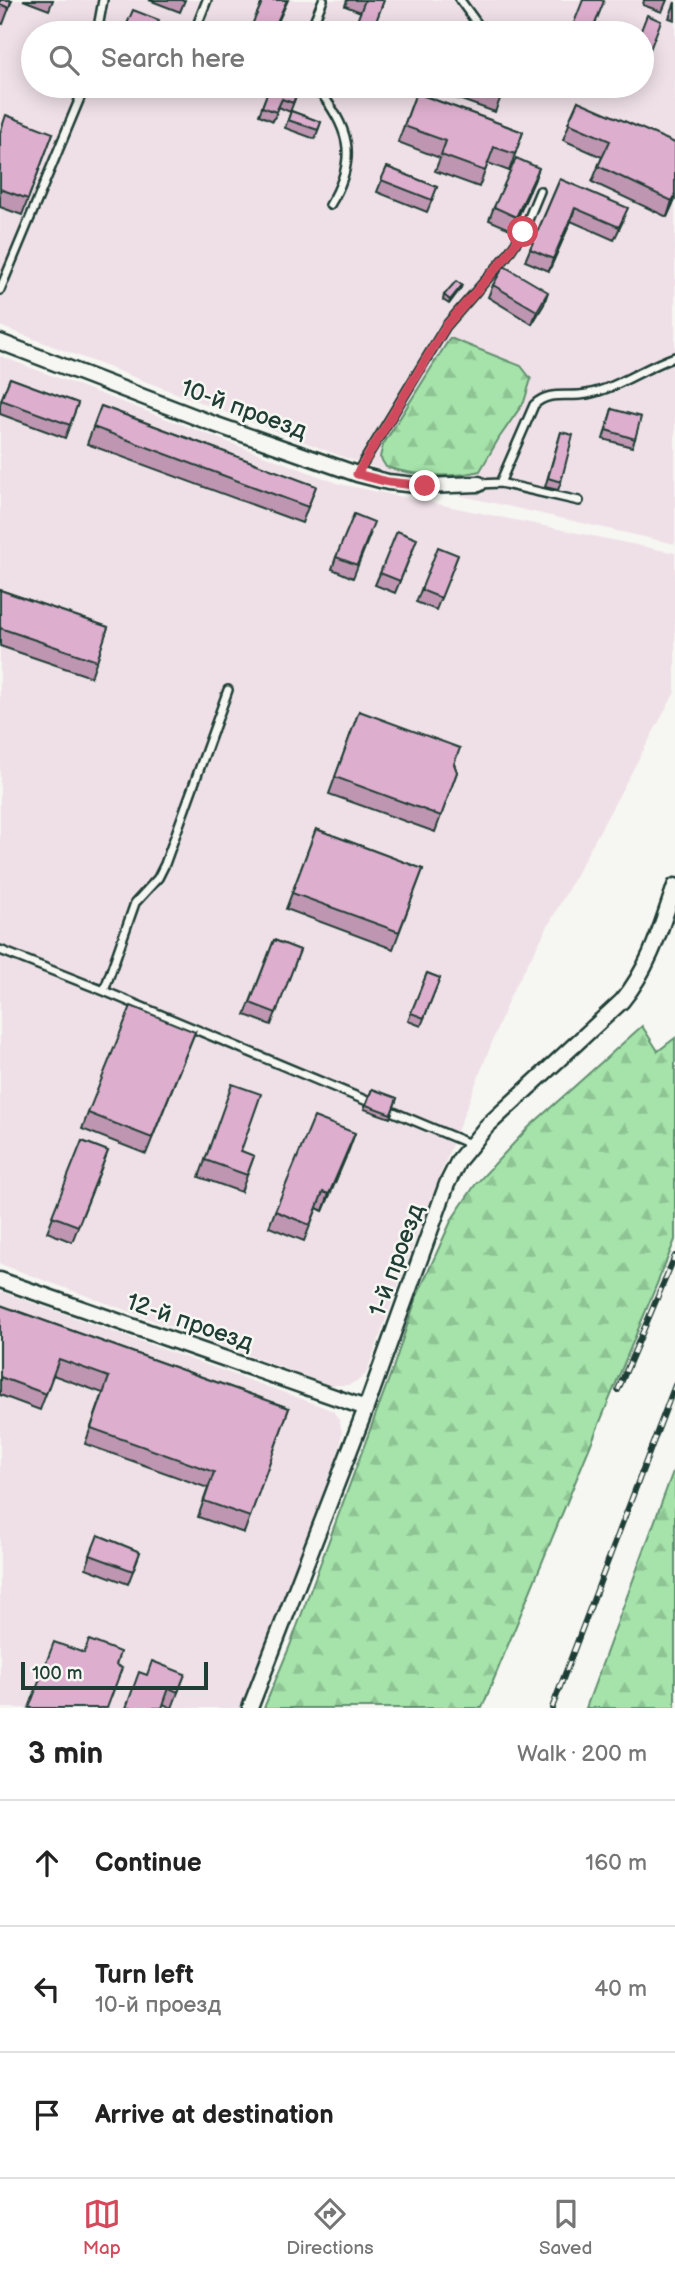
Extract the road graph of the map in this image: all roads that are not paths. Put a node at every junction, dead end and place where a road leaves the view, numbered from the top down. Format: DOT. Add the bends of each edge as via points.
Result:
graph roads {
  1 [pos="103,0"];
  2 [pos="207,0"];
  3 [pos="323,0"];
  4 [pos="460,0"];
  5 [pos="99,21"];
  6 [pos="199,21"];
  7 [pos="314,21"];
  8 [pos="475,21"];
  9 [pos="80,98"];
  10 [pos="325,98"];
  11 [pos="540,191"];
  12 [pos="330,205"];
  13 [pos="0,290"];
  14 [pos="0,342"];
  15 [pos="675,357"];
  16 [pos="357,474"];
  17 [pos="500,482"];
  18 [pos="479,484"];
  19 [pos="579,501"];
  20 [pos="228,690"];
  21 [pos="675,886"];
  22 [pos="0,950"];
  23 [pos="104,991"];
  24 [pos="470,1144"];
  25 [pos="0,1280"];
  26 [pos="366,1408"];
  27 [pos="250,1708"];
  1 -- 5 [label="lane"];
  2 -- 6 [label="lane"];
  3 -- 7 [label="lane"];
  4 -- 8 [label="lane"];
  9 -- 13 [label="lane"];
  10 -- 12 [label="lane" via="337,113 347,141 344,177"];
  11 -- 16 [label="lane" via="523,232 446,326"];
  14 -- 16 [label="street, 10-й проезд"];
  15 -- 17 [label="lane" via="607,388 541,398"];
  16 -- 18 [label="street, 10-й проезд" via="425,486"];
  17 -- 18 [label="lane"];
  17 -- 19 [label="lane"];
  20 -- 23 [label="lane" via="165,864 135,903"];
  21 -- 24 [label="street, 1-й проезд" via="653,951 634,987"];
  22 -- 23 [label="lane"];
  23 -- 24 [label="lane"];
  24 -- 26 [label="street, 1-й проезд" via="447,1184"];
  25 -- 26 [label="street, 12-й проезд"];
  26 -- 27 [label="street, 1-й проезд"];
}
